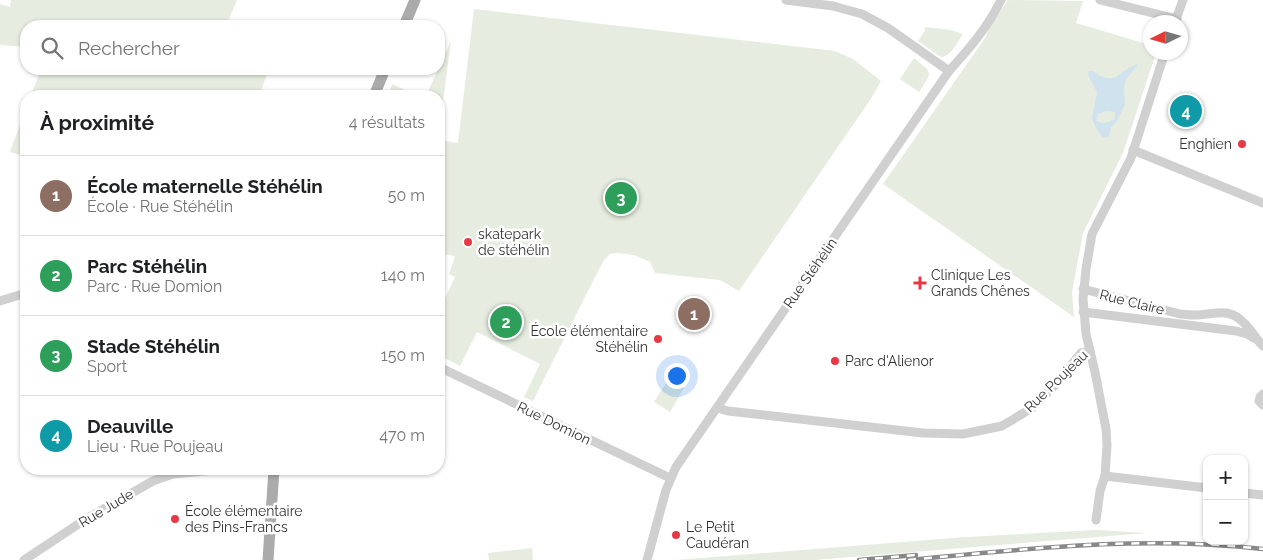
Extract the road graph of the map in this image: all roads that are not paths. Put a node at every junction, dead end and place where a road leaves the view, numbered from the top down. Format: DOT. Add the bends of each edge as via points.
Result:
graph roads {
  1 [pos="415,0"];
  2 [pos="786,0"];
  3 [pos="1001,0"];
  4 [pos="1100,0"];
  5 [pos="1183,0"];
  6 [pos="819,2"];
  7 [pos="1154,15"];
  8 [pos="1178,15"];
  9 [pos="407,20"];
  10 [pos="1162,60"];
  11 [pos="949,71"];
  12 [pos="383,75"];
  13 [pos="376,90"];
  14 [pos="1133,150"];
  15 [pos="1263,203"];
  16 [pos="1083,290"];
  17 [pos="20,295"];
  18 [pos="0,302"];
  19 [pos="1083,312"];
  20 [pos="1180,314"];
  21 [pos="1178,325"];
  22 [pos="1260,342"];
  23 [pos="1090,351"];
  24 [pos="445,370"];
  25 [pos="1263,394"];
  26 [pos="1263,405"];
  27 [pos="717,408"];
  28 [pos="165,475"];
  29 [pos="274,475"];
  30 [pos="1105,476"];
  31 [pos="670,478"];
  32 [pos="1203,488"];
  33 [pos="1248,493"];
  34 [pos="1263,495"];
  35 [pos="1096,520"];
  36 [pos="24,560"];
  37 [pos="268,560"];
  38 [pos="647,560"];
  1 -- 9 [label="main road"];
  2 -- 6 [label="street"];
  3 -- 11 [label="street, Rue Stéhélin" via="994,15"];
  4 -- 7 [label="street"];
  5 -- 8 [label="street"];
  6 -- 11 [label="street" via="862,14 888,28"];
  10 -- 14 [label="street, Rue Poujeau"];
  11 -- 27 [label="street, Rue Stéhélin"];
  12 -- 13 [label="main road"];
  14 -- 15 [label="street"];
  14 -- 16 [label="street, Rue Poujeau" via="1092,234"];
  16 -- 19 [label="street, Rue Poujeau"];
  16 -- 20 [label="street, Rue Claire"];
  17 -- 18 [label="street"];
  19 -- 21 [label="street, Rue Claire"];
  19 -- 23 [label="street, Rue Poujeau"];
  20 -- 21 [label="street, Rue Claire"];
  20 -- 22 [label="street, Rue Claire" via="1226,312 1235,315"];
  21 -- 22 [label="street, Rue Claire" via="1247,334"];
  23 -- 27 [label="street, Rue Poujeau" via="1081,353 1032,408 1002,426 963,434 923,433"];
  23 -- 30 [label="street" via="1106,429"];
  24 -- 31 [label="street, Rue Domion"];
  25 -- 26 [label="street" via="1259,401"];
  27 -- 31 [label="street, Rue Stéhélin"];
  28 -- 36 [label="street, Rue Jude" via="86,519"];
  29 -- 37 [label="main road"];
  30 -- 32 [label="street"];
  30 -- 35 [label="street"];
  31 -- 38 [label="street, Rue Stéhélin"];
  33 -- 34 [label="street"];
}
